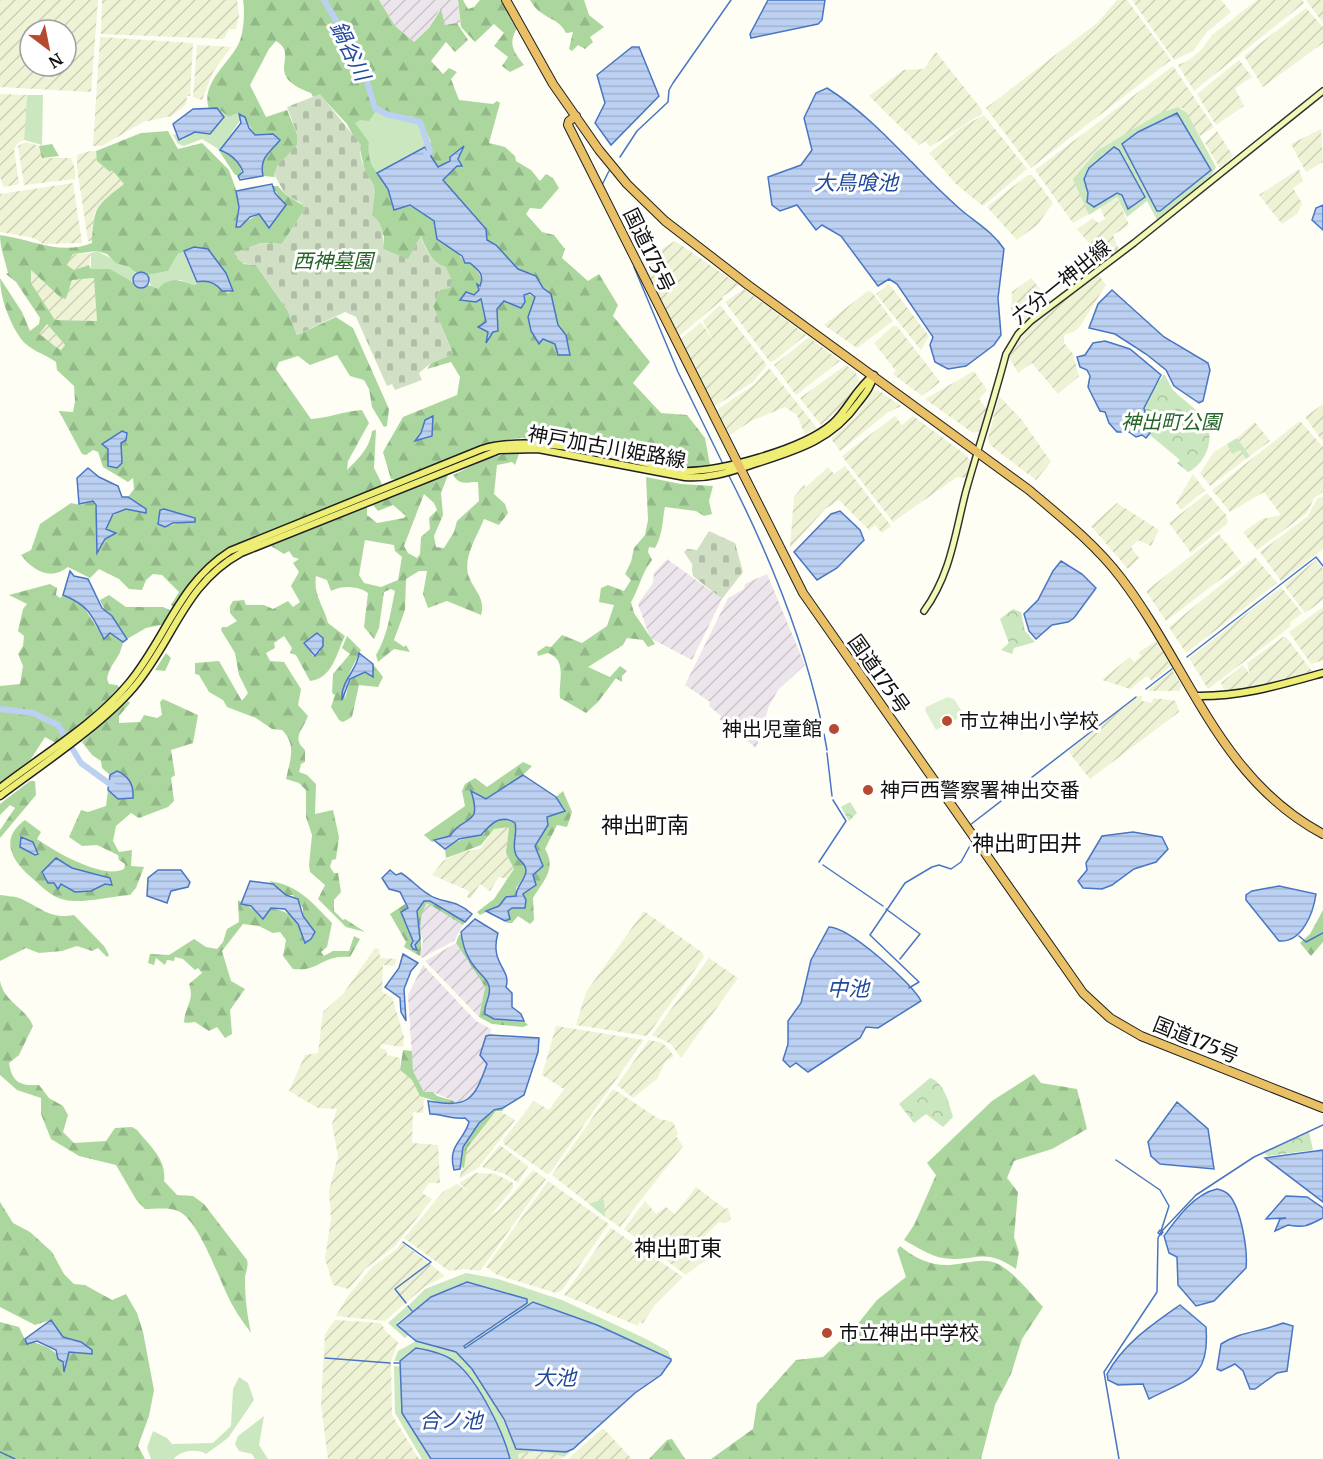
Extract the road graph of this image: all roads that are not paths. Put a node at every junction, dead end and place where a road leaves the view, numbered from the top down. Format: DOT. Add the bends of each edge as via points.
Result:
graph roads {
  1 [pos="506,0"];
  2 [pos="1323,91"];
  3 [pos="576,116"];
  4 [pos="874,375"];
  5 [pos="979,453"];
  6 [pos="737,466"];
  7 [pos="924,611"];
  8 [pos="1323,673"];
  9 [pos="1195,696"];
  10 [pos="0,788"];
  11 [pos="0,796"];
  12 [pos="1323,834"];
  13 [pos="1323,1108"];
  1 -- 3 [label="highway, 国道175号" via="548,76"];
  2 -- 5 [label="main road, 六分一神出線" via="1024,327 1006,354"];
  3 -- 4 [label="highway, 国道175号" via="615,169 665,221"];
  3 -- 6 [label="highway, 国道175号" via="568,125"];
  4 -- 5 [label="highway, 国道175号"];
  4 -- 6 [label="main road, 神戸加古川姫路線" via="872,385 831,433 803,448"];
  5 -- 7 [label="main road, 六分一神出線" via="950,562"];
  5 -- 9 [label="highway, 国道175号" via="1078,532 1120,577"];
  6 -- 10 [label="main road, 神戸加古川姫路線" via="680,471 548,444 508,442 482,448 242,546 220,557 197,577 145,662 117,697"];
  6 -- 11 [label="main road, 神戸加古川姫路線" via="714,477 685,477 538,449 499,450 241,553 221,565 195,590 155,659 125,696"];
  6 -- 13 [label="highway, 国道175号" via="803,593 1090,1002 1115,1022 1141,1035"];
  8 -- 9 [label="main road" via="1255,692"];
  9 -- 12 [label="highway, 国道175号" via="1254,783 1286,811"];
}
